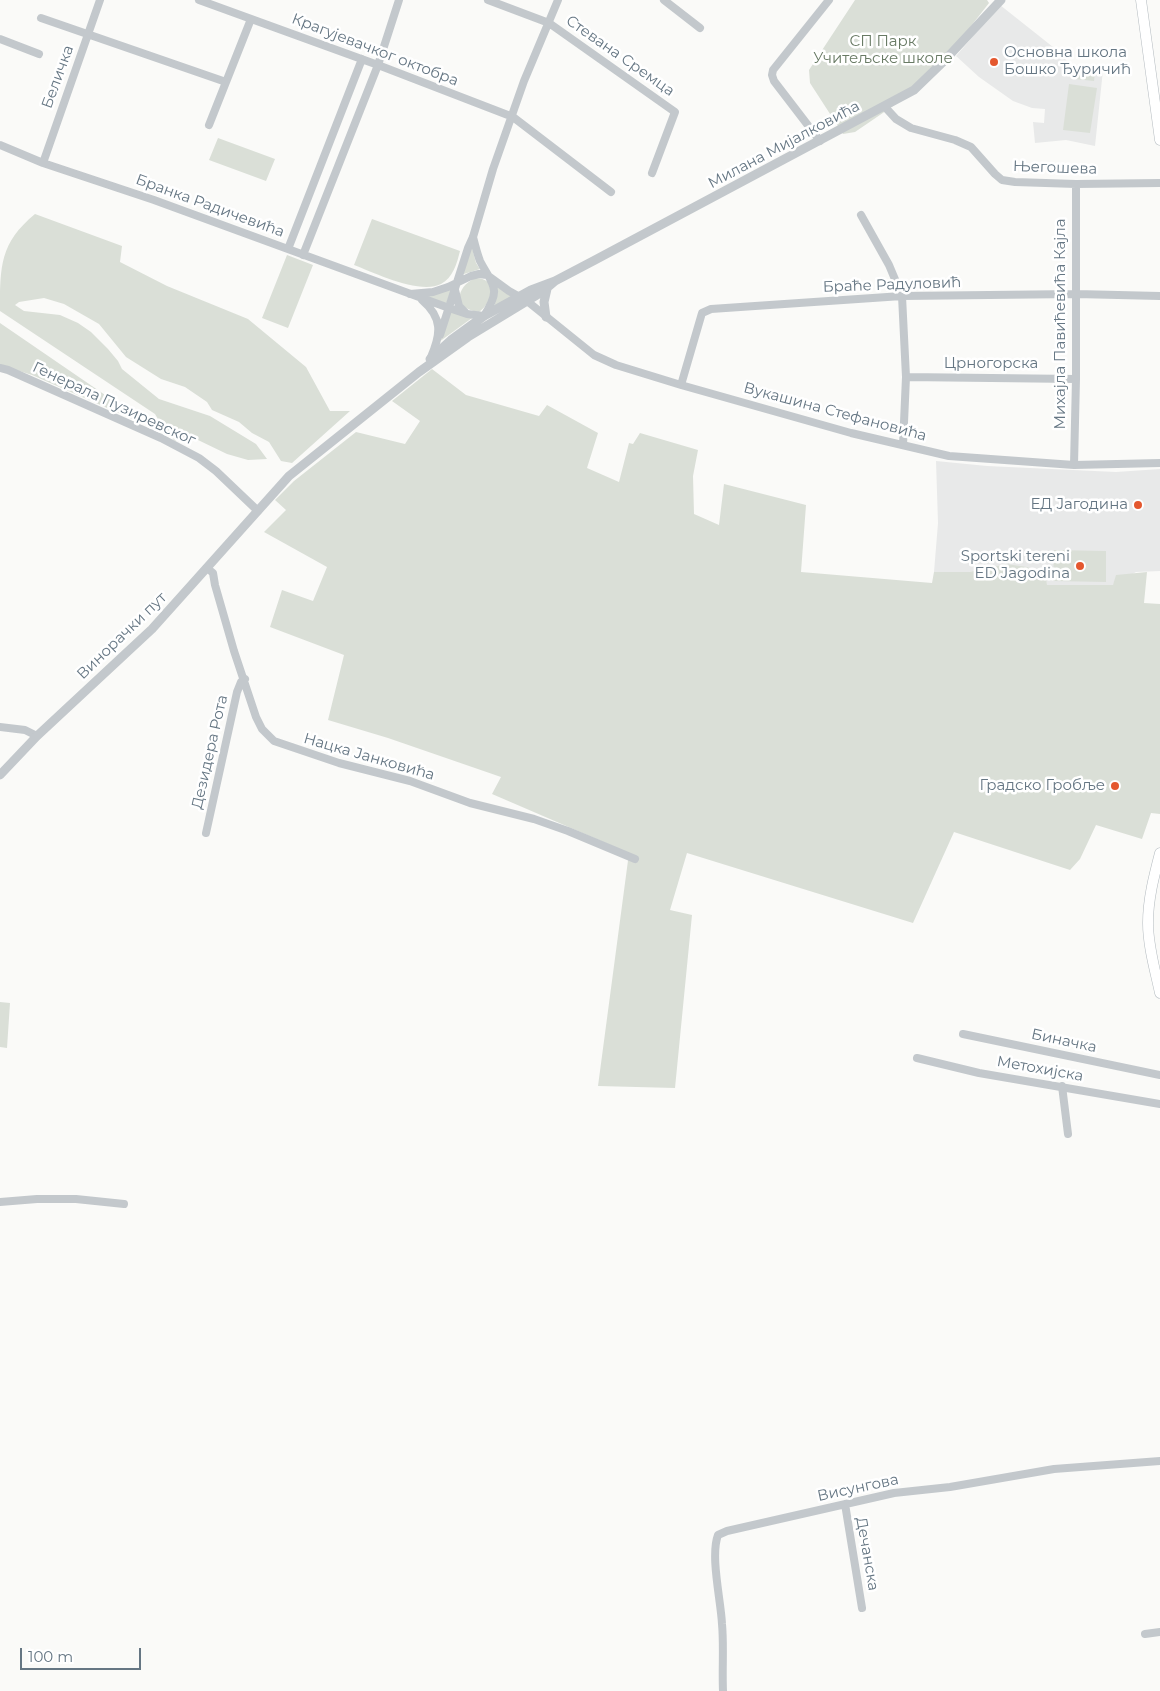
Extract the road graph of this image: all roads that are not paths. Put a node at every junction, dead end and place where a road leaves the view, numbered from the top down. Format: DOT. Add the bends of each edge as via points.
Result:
graph roads {
  1 [pos="100,0"];
  2 [pos="199,0"];
  3 [pos="399,0"];
  4 [pos="488,0"];
  5 [pos="558,0"];
  6 [pos="664,0"];
  7 [pos="829,0"];
  8 [pos="1000,0"];
  9 [pos="1142,0"];
  10 [pos="41,18"];
  11 [pos="251,19"];
  12 [pos="549,23"];
  13 [pos="700,28"];
  14 [pos="88,34"];
  15 [pos="0,39"];
  16 [pos="39,54"];
  17 [pos="362,59"];
  18 [pos="378,65"];
  19 [pos="226,82"];
  20 [pos="885,107"];
  21 [pos="513,117"];
  22 [pos="209,125"];
  23 [pos="1160,140"];
  24 [pos="820,141"];
  25 [pos="0,145"];
  26 [pos="43,163"];
  27 [pos="652,173"];
  28 [pos="1160,183"];
  29 [pos="1076,184"];
  30 [pos="611,192"];
  31 [pos="861,215"];
  32 [pos="473,237"];
  33 [pos="288,249"];
  34 [pos="303,255"];
  35 [pos="491,277"];
  36 [pos="455,286"];
  37 [pos="544,287"];
  38 [pos="410,294"];
  39 [pos="1076,294"];
  40 [pos="902,296"];
  41 [pos="1160,296"];
  42 [pos="419,297"];
  43 [pos="518,297"];
  44 [pos="532,302"];
  45 [pos="449,308"];
  46 [pos="507,313"];
  47 [pos="467,314"];
  48 [pos="484,316"];
  49 [pos="546,317"];
  50 [pos="440,334"];
  51 [pos="468,337"];
  52 [pos="431,358"];
  53 [pos="0,368"];
  54 [pos="419,372"];
  55 [pos="906,377"];
  56 [pos="1076,378"];
  57 [pos="681,385"];
  58 [pos="903,445"];
  59 [pos="1160,463"];
  60 [pos="1074,465"];
  61 [pos="258,511"];
  62 [pos="207,568"];
  63 [pos="245,679"];
  64 [pos="0,726"];
  65 [pos="37,736"];
  66 [pos="0,775"];
  67 [pos="206,833"];
  68 [pos="1160,853"];
  69 [pos="636,859"];
  70 [pos="1160,993"];
  71 [pos="963,1034"];
  72 [pos="917,1058"];
  73 [pos="1160,1075"];
  74 [pos="1062,1086"];
  75 [pos="1160,1104"];
  76 [pos="1068,1134"];
  77 [pos="0,1202"];
  78 [pos="124,1204"];
  79 [pos="1160,1461"];
  80 [pos="845,1504"];
  81 [pos="862,1608"];
  82 [pos="1160,1632"];
  83 [pos="1145,1634"];
  84 [pos="722,1691"];
  1 -- 14 [label="street, Беличка"];
  2 -- 11 [label="street, Крагујевачког октобра"];
  3 -- 18 [label="street"];
  4 -- 12 [label="street, Стевана Сремца"];
  5 -- 12 [label="street"];
  6 -- 13 [label="street"];
  7 -- 24 [label="street" via="772,75"];
  8 -- 20 [label="street, Милана Мијалковића" via="914,90"];
  9 -- 23 [label="main road"];
  10 -- 14 [label="street"];
  11 -- 17 [label="street, Крагујевачког октобра"];
  11 -- 19 [label="street"];
  12 -- 21 [label="street" via="524,81"];
  12 -- 27 [label="street, Стевана Сремца" via="676,112"];
  14 -- 19 [label="street"];
  14 -- 26 [label="street, Беличка"];
  15 -- 16 [label="street"];
  17 -- 18 [label="street, Крагујевачког октобра"];
  17 -- 33 [label="street"];
  18 -- 21 [label="street, Крагујевачког октобра"];
  18 -- 34 [label="street"];
  19 -- 22 [label="street"];
  20 -- 24 [label="street, Милана Мијалковића"];
  20 -- 29 [label="street, Његошева" via="911,128 971,147 1002,180"];
  21 -- 30 [label="street, Крагујевачког октобра"];
  21 -- 32 [label="street"];
  24 -- 37 [label="street, Милана Мијалковића"];
  25 -- 26 [label="street, Бранка Радичевића"];
  26 -- 33 [label="street, Бранка Радичевића"];
  28 -- 29 [label="street, Његошева"];
  29 -- 39 [label="street, Михајла Павићевића Кајла"];
  31 -- 40 [label="street"];
  32 -- 35 [label="street" via="480,260"];
  32 -- 36 [label="street"];
  33 -- 34 [label="street, Бранка Радичевића"];
  34 -- 38 [label="street, Бранка Радичевића"];
  35 -- 36 [label="street" via="478,274"];
  35 -- 43 [label="street, Вукашина Стефановића"];
  35 -- 48 [label="street" via="494,298"];
  36 -- 38 [label="street"];
  36 -- 45 [label="street"];
  36 -- 47 [label="street" via="459,306"];
  37 -- 43 [label="street, Милана Мијалковића"];
  37 -- 44 [label="street"];
  37 -- 49 [label="street"];
  38 -- 42 [label="street, Бранка Радичевића"];
  39 -- 40 [label="street, Браће Радуловић"];
  39 -- 41 [label="street, Браће Радуловић"];
  39 -- 56 [label="street, Михајла Павићевића Кајла"];
  40 -- 55 [label="street"];
  40 -- 57 [label="street, Браће Радуловић" via="706,310 702,313"];
  42 -- 45 [label="street, Бранка Радичевића"];
  42 -- 50 [label="street" via="434,314"];
  43 -- 44 [label="street, Вукашина Стефановића"];
  43 -- 48 [label="street, Милана Мијалковића"];
  44 -- 46 [label="street, Милана Мијалковића"];
  44 -- 49 [label="street, Вукашина Стефановића"];
  45 -- 47 [label="street, Бранка Радичевића"];
  45 -- 50 [label="street"];
  46 -- 48 [label="street"];
  46 -- 51 [label="street, Милана Мијалковића"];
  47 -- 48 [label="street"];
  48 -- 51 [label="street"];
  48 -- 52 [label="street, Милана Мијалковића"];
  49 -- 57 [label="street, Вукашина Стефановића" via="594,355"];
  50 -- 52 [label="street"];
  51 -- 54 [label="street, Милана Мијалковића"];
  52 -- 54 [label="street, Милана Мијалковића"];
  53 -- 61 [label="street, Генерала Пузиревског" via="162,438 199,458"];
  54 -- 61 [label="street, Милана Мијалковића" via="289,476"];
  55 -- 56 [label="street, Црногорска"];
  55 -- 58 [label="street"];
  56 -- 60 [label="street, Михајла Павићевића Кајла"];
  57 -- 58 [label="street, Вукашина Стефановића"];
  58 -- 60 [label="street, Вукашина Стефановића" via="949,456"];
  59 -- 60 [label="street, Вукашина Стефановића"];
  61 -- 62 [label="street, Винорачки пут"];
  62 -- 63 [label="street, Нацка Јанковића" via="213,573"];
  62 -- 65 [label="street, Винорачки пут" via="152,629"];
  63 -- 67 [label="street, Дезидера Рота" via="237,692"];
  63 -- 69 [label="street, Нацка Јанковића" via="256,717 274,741 339,764 410,781 470,803 534,819"];
  64 -- 65 [label="street" via="25,730"];
  65 -- 66 [label="street, Винорачки пут"];
  68 -- 70 [label="main road" via="1148,924"];
  71 -- 73 [label="street, Биначка"];
  72 -- 74 [label="street, Метохијска" via="979,1073"];
  74 -- 75 [label="street, Метохијска"];
  74 -- 76 [label="street"];
  77 -- 78 [label="street" via="76,1199"];
  79 -- 80 [label="street, Висунгова" via="1054,1469 894,1493"];
  80 -- 81 [label="street, Дечанска"];
  80 -- 84 [label="street, Висунгова" via="718,1535 715,1557 722,1625"];
  82 -- 83 [label="street"];
}
